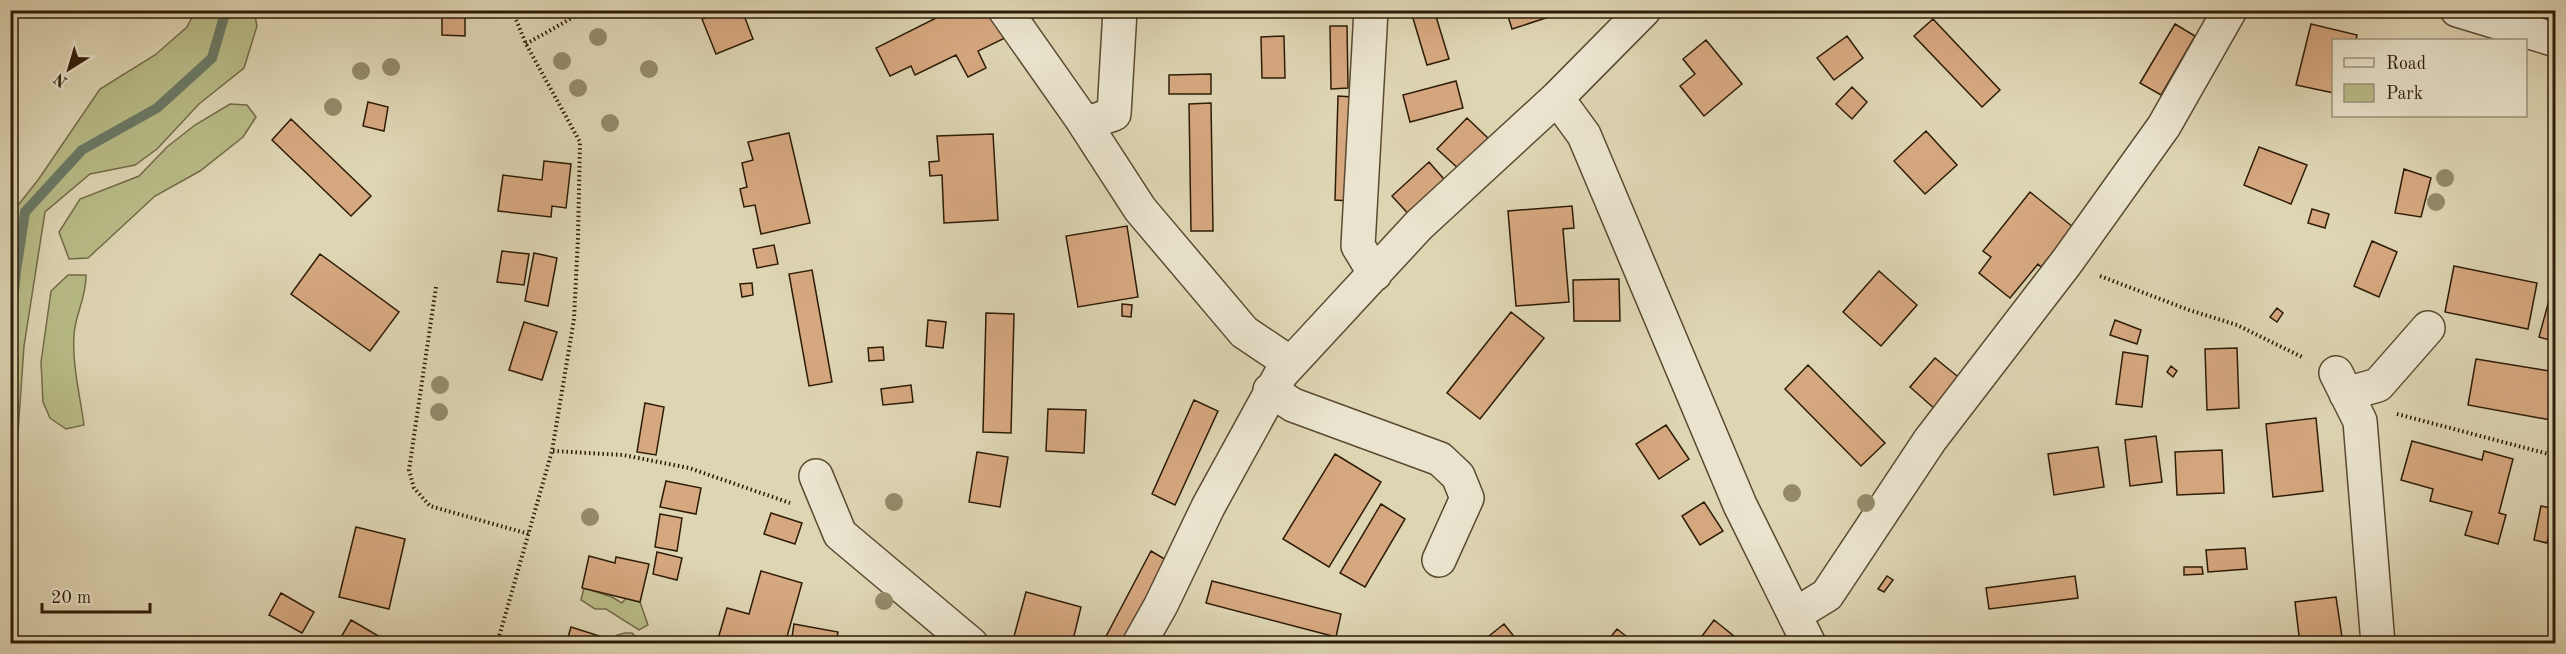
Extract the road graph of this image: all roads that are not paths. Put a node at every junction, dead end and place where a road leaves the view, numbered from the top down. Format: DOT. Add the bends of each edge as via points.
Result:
graph roads {
  1 [pos="1005,10"];
  2 [pos="1120,10"];
  3 [pos="1371,10"];
  4 [pos="1644,10"];
  5 [pos="2230,10"];
  6 [pos="2457,10"];
  7 [pos="2556,40"];
  8 [pos="1557,98"];
  9 [pos="1085,124"];
  10 [pos="1375,274"];
  11 [pos="2428,328"];
  12 [pos="1290,363"];
  13 [pos="1270,390"];
  14 [pos="816,476"];
  15 [pos="1439,560"];
  16 [pos="1796,614"];
  17 [pos="971,644"];
  18 [pos="1138,644"];
  19 [pos="1809,644"];
  20 [pos="2378,644"];
  1 -- 9 [label="street"];
  2 -- 9 [label="street" via="1114,114"];
  3 -- 10 [label="street" via="1358,246"];
  4 -- 8 [label="street"];
  5 -- 16 [label="street" via="2164,126 2066,263 1930,440 1827,596"];
  6 -- 7 [label="street"];
  8 -- 10 [label="street" via="1419,225"];
  8 -- 16 [label="street" via="1584,135 1740,505"];
  9 -- 12 [label="street" via="1140,209 1244,332"];
  10 -- 12 [label="street"];
  11 -- 20 [label="street" via="2378,385 2348,396"];
  12 -- 13 [label="street"];
  13 -- 15 [label="street" via="1293,405 1440,459 1458,476 1467,498"];
  13 -- 18 [label="street"];
  14 -- 17 [label="street" via="840,534"];
  16 -- 19 [label="street"];
}
